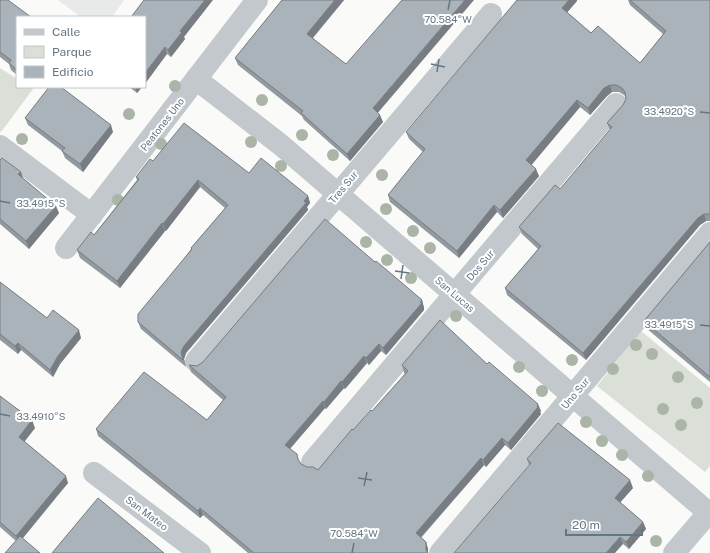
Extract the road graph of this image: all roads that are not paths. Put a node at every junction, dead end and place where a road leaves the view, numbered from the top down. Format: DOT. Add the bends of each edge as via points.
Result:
graph roads {
  1 [pos="257,0"];
  2 [pos="491,14"];
  3 [pos="196,79"];
  4 [pos="616,104"];
  5 [pos="0,146"];
  6 [pos="338,194"];
  7 [pos="92,215"];
  8 [pos="710,233"];
  9 [pos="66,248"];
  10 [pos="455,294"];
  11 [pos="196,361"];
  12 [pos="573,396"];
  13 [pos="312,462"];
  14 [pos="94,473"];
  15 [pos="710,512"];
  16 [pos="200,553"];
  17 [pos="440,553"];
  18 [pos="674,553"];
  1 -- 3 [label="street, Peatones Uno"];
  2 -- 6 [label="street, Tres Sur"];
  3 -- 6 [label="street, San Lucas" via="281,145"];
  3 -- 7 [label="street, Peatones Uno"];
  4 -- 10 [label="street, Dos Sur"];
  5 -- 7 [label="street"];
  6 -- 10 [label="street, San Lucas"];
  6 -- 11 [label="street, Tres Sur"];
  7 -- 9 [label="street, Peatones Uno"];
  8 -- 12 [label="street, Uno Sur"];
  10 -- 12 [label="street, San Lucas"];
  10 -- 13 [label="street, Dos Sur"];
  12 -- 15 [label="street, San Lucas"];
  12 -- 17 [label="street, Uno Sur"];
  14 -- 16 [label="street, San Mateo"];
  15 -- 18 [label="street"];
}
